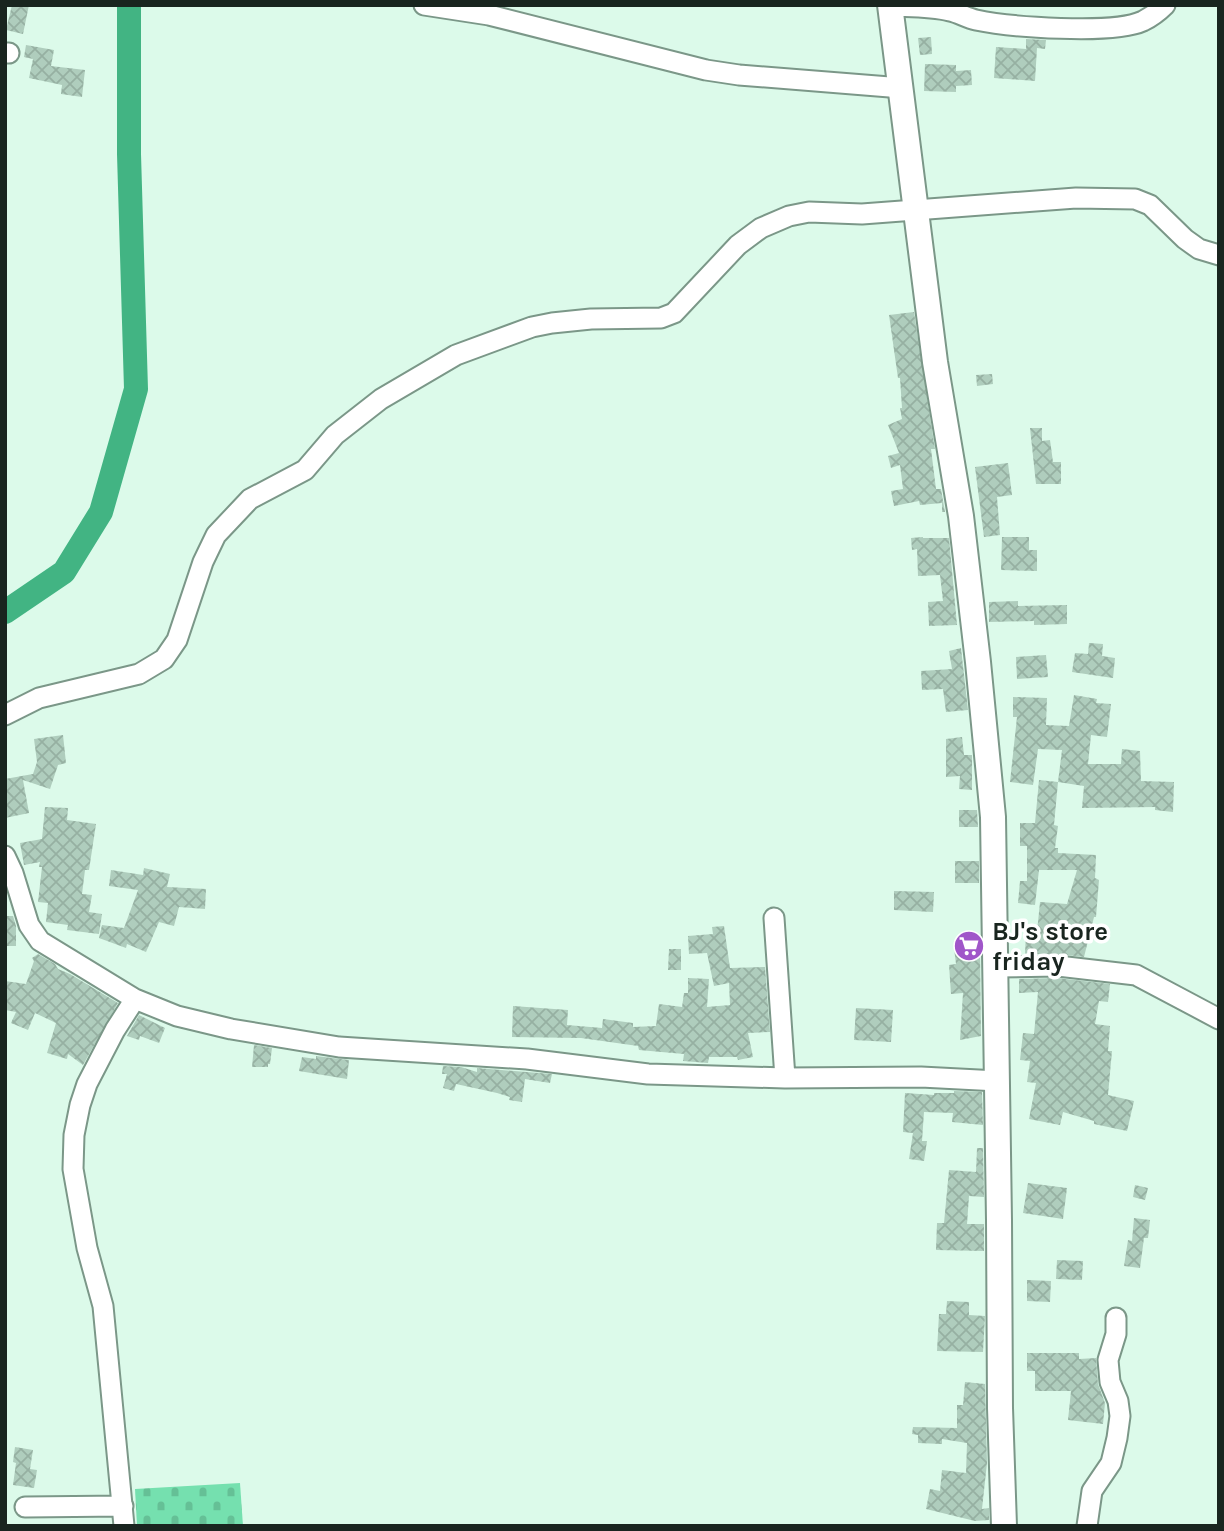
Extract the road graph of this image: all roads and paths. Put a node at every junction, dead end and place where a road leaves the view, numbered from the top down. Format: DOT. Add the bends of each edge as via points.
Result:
graph roads {
  1 [pos="424,5"];
  2 [pos="1165,5"];
  3 [pos="890,6"];
  4 [pos="902,88"];
  5 [pos="917,211"];
  6 [pos="1219,255"];
  7 [pos="5,715"];
  8 [pos="5,856"];
  9 [pos="774,918"];
  10 [pos="996,967"];
  11 [pos="135,999"];
  12 [pos="1219,1019"];
  13 [pos="785,1077"];
  14 [pos="998,1081"];
  15 [pos="1116,1318"];
  16 [pos="25,1507"];
  17 [pos="124,1516"];
  18 [pos="1004,1526"];
  19 [pos="1087,1526"];
  1 -- 4 [label="street" via="489,15 706,70"];
  2 -- 3 [label="street" via="1142,21 1111,28 1014,25 950,11"];
  3 -- 4 [label="main road"];
  4 -- 5 [label="main road"];
  5 -- 6 [label="street" via="1076,198 1135,200 1150,205 1199,249"];
  5 -- 7 [label="street" via="789,216 738,244 674,313 638,320 552,323 456,355 354,419 294,478 250,499 216,535 177,640 164,659 139,674 39,698"];
  5 -- 10 [label="main road" via="978,662 993,817"];
  8 -- 11 [label="street" via="29,925 40,941"];
  9 -- 13 [label="street"];
  10 -- 12 [label="street" via="1058,965 1136,975"];
  10 -- 14 [label="main road"];
  11 -- 13 [label="street" via="177,1016 231,1029 340,1047 527,1059 648,1074"];
  11 -- 17 [label="street" via="87,1084 74,1135 73,1169 103,1306"];
  13 -- 14 [label="street"];
  14 -- 18 [label="main road"];
  15 -- 19 [label="street" via="1108,1360 1119,1409 1117,1438 1111,1463 1092,1491"];
  16 -- 17 [label="street"];
}
